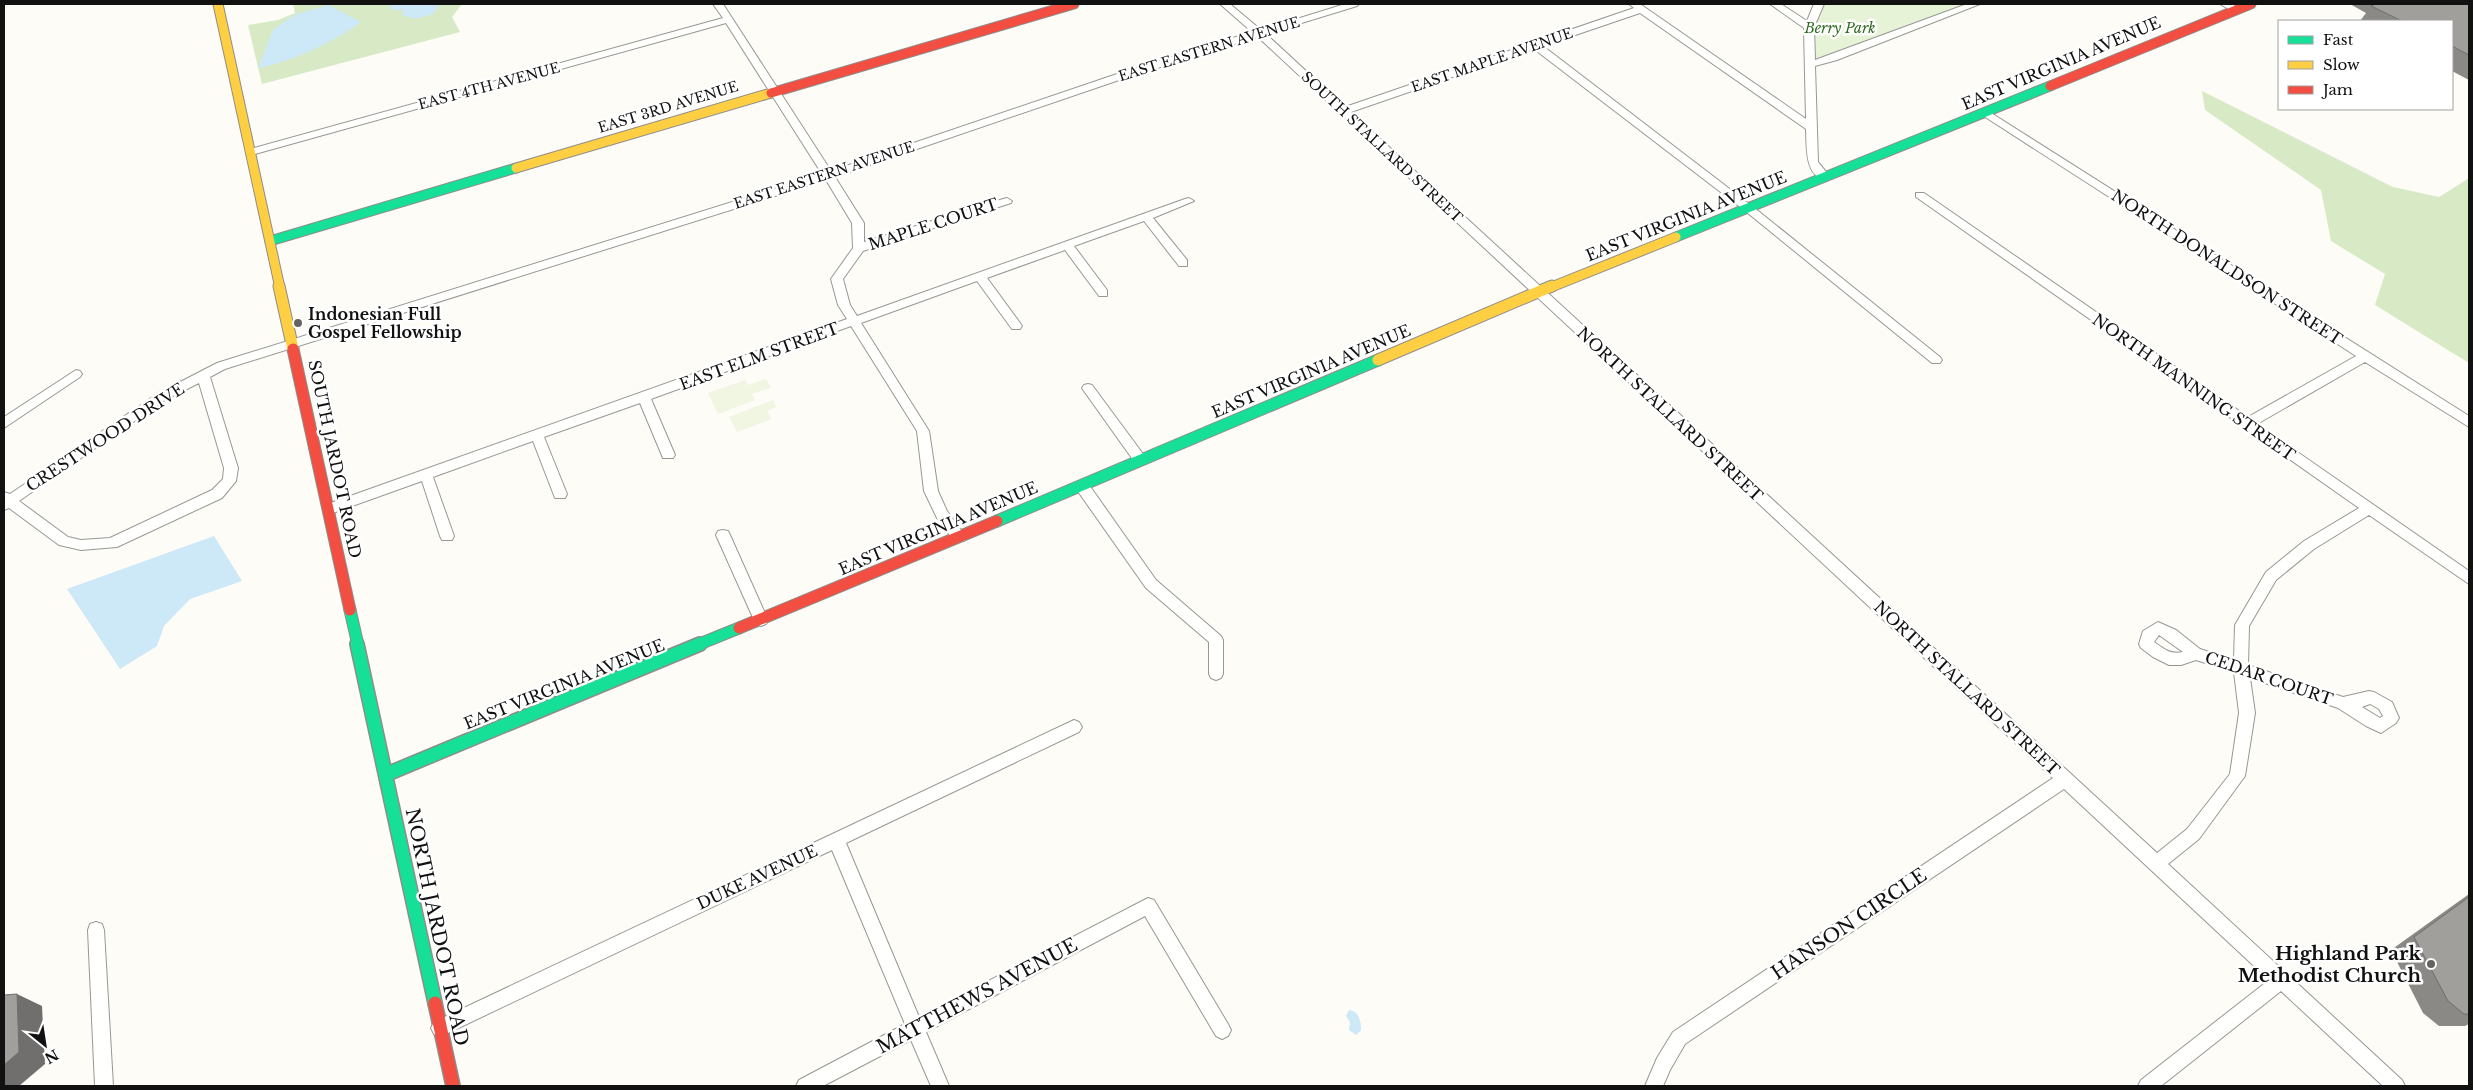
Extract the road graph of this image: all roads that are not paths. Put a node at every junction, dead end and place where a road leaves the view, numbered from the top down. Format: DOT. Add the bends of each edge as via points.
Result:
graph roads {
  1 [pos="218,4"];
  2 [pos="718,4"];
  3 [pos="1074,4"];
  4 [pos="1225,4"];
  5 [pos="1354,4"];
  6 [pos="1775,4"];
  7 [pos="1819,4"];
  8 [pos="1975,4"];
  9 [pos="2251,4"];
  10 [pos="1637,6"];
  11 [pos="2230,6"];
  12 [pos="728,20"];
  13 [pos="1809,27"];
  14 [pos="1259,33"];
  15 [pos="1535,45"];
  16 [pos="1811,64"];
  17 [pos="776,91"];
  18 [pos="1342,112"];
  19 [pos="1984,113"];
  20 [pos="1811,128"];
  21 [pos="251,152"];
  22 [pos="829,175"];
  23 [pos="1826,178"];
  24 [pos="1920,195"];
  25 [pos="1007,201"];
  26 [pos="1189,201"];
  27 [pos="1748,208"];
  28 [pos="1146,216"];
  29 [pos="270,241"];
  30 [pos="1067,245"];
  31 [pos="859,248"];
  32 [pos="1183,263"];
  33 [pos="980,277"];
  34 [pos="1538,292"];
  35 [pos="1103,293"];
  36 [pos="856,322"];
  37 [pos="1016,326"];
  38 [pos="293,343"];
  39 [pos="2366,356"];
  40 [pos="1936,360"];
  41 [pos="76,374"];
  42 [pos="202,375"];
  43 [pos="1088,388"];
  44 [pos="644,397"];
  45 [pos="2469,422"];
  46 [pos="4,424"];
  47 [pos="2248,424"];
  48 [pos="537,436"];
  49 [pos="668,455"];
  50 [pos="1141,461"];
  51 [pos="426,475"];
  52 [pos="1082,486"];
  53 [pos="560,494"];
  54 [pos="6,501"];
  55 [pos="330,509"];
  56 [pos="2369,509"];
  57 [pos="723,535"];
  58 [pos="447,536"];
  59 [pos="959,538"];
  60 [pos="2469,578"];
  61 [pos="760,620"];
  62 [pos="2195,653"];
  63 [pos="2241,668"];
  64 [pos="1216,674"];
  65 [pos="2343,702"];
  66 [pos="1074,727"];
  67 [pos="387,774"];
  68 [pos="2065,779"];
  69 [pos="836,840"];
  70 [pos="2156,864"];
  71 [pos="96,930"];
  72 [pos="2282,980"];
  73 [pos="440,1028"];
  74 [pos="915,1029"];
  75 [pos="1222,1030"];
  76 [pos="104,1086"];
  77 [pos="454,1086"];
  78 [pos="805,1086"];
  79 [pos="940,1086"];
  80 [pos="1654,1086"];
  81 [pos="2147,1086"];
  82 [pos="2396,1086"];
  1 -- 21 [label="street, SOUTH JARDOT ROAD"];
  2 -- 12 [label="street"];
  3 -- 17 [label="street, EAST 3RD AVENUE"];
  4 -- 14 [label="street, SOUTH STALLARD STREET"];
  5 -- 14 [label="street, EAST EASTERN AVENUE"];
  6 -- 13 [label="street"];
  7 -- 13 [label="street"];
  8 -- 16 [label="street"];
  9 -- 11 [label="street, EAST VIRGINIA AVENUE"];
  10 -- 15 [label="street, EAST MAPLE AVENUE"];
  10 -- 20 [label="street"];
  11 -- 19 [label="street, EAST VIRGINIA AVENUE"];
  12 -- 17 [label="street"];
  12 -- 21 [label="street, EAST 4TH AVENUE"];
  13 -- 16 [label="street"];
  14 -- 18 [label="street, SOUTH STALLARD STREET"];
  14 -- 22 [label="street, EAST EASTERN AVENUE" via="1111,79"];
  15 -- 18 [label="street, EAST MAPLE AVENUE"];
  15 -- 27 [label="street"];
  16 -- 20 [label="street"];
  17 -- 22 [label="street"];
  17 -- 29 [label="street, EAST 3RD AVENUE"];
  18 -- 34 [label="street, SOUTH STALLARD STREET"];
  19 -- 23 [label="street, EAST VIRGINIA AVENUE"];
  19 -- 39 [label="street, NORTH DONALDSON STREET"];
  20 -- 23 [label="street" via="1813,162"];
  21 -- 29 [label="street, SOUTH JARDOT ROAD"];
  22 -- 31 [label="street" via="858,223"];
  22 -- 38 [label="street, EAST EASTERN AVENUE"];
  23 -- 27 [label="street, EAST VIRGINIA AVENUE"];
  24 -- 47 [label="street, NORTH MANNING STREET"];
  25 -- 31 [label="street, MAPLE COURT"];
  26 -- 28 [label="street, EAST ELM STREET"];
  27 -- 34 [label="street, EAST VIRGINIA AVENUE"];
  27 -- 40 [label="street"];
  28 -- 30 [label="street, EAST ELM STREET"];
  28 -- 32 [label="street"];
  29 -- 38 [label="street, SOUTH JARDOT ROAD"];
  30 -- 33 [label="street, EAST ELM STREET"];
  30 -- 35 [label="street"];
  31 -- 36 [label="street" via="837,279 844,305"];
  33 -- 36 [label="street, EAST ELM STREET"];
  33 -- 37 [label="street"];
  34 -- 50 [label="street, EAST VIRGINIA AVENUE"];
  34 -- 68 [label="street, NORTH STALLARD STREET"];
  36 -- 44 [label="street, EAST ELM STREET"];
  36 -- 59 [label="street" via="923,431 931,491"];
  38 -- 42 [label="street, CRESTWOOD DRIVE"];
  38 -- 55 [label="street, SOUTH JARDOT ROAD"];
  39 -- 45 [label="street, NORTH DONALDSON STREET"];
  39 -- 47 [label="street"];
  41 -- 46 [label="street"];
  42 -- 54 [label="street, CRESTWOOD DRIVE" via="160,396"];
  42 -- 54 [label="street" via="231,468 229,481 217,494 112,543 99,545 64,541"];
  43 -- 50 [label="street"];
  44 -- 48 [label="street, EAST ELM STREET"];
  44 -- 49 [label="street"];
  47 -- 56 [label="street, NORTH MANNING STREET"];
  48 -- 51 [label="street, EAST ELM STREET"];
  48 -- 53 [label="street"];
  50 -- 52 [label="street, EAST VIRGINIA AVENUE"];
  51 -- 55 [label="street, EAST ELM STREET"];
  51 -- 58 [label="street"];
  52 -- 59 [label="street, EAST VIRGINIA AVENUE"];
  52 -- 64 [label="street" via="1151,584 1216,640"];
  55 -- 67 [label="street, SOUTH JARDOT ROAD"];
  56 -- 60 [label="street, NORTH MANNING STREET"];
  56 -- 63 [label="street" via="2309,546 2271,576 2242,625"];
  57 -- 61 [label="street"];
  59 -- 61 [label="street, EAST VIRGINIA AVENUE"];
  61 -- 67 [label="street, EAST VIRGINIA AVENUE"];
  62 -- 63 [label="street, CEDAR COURT"];
  63 -- 65 [label="street, CEDAR COURT"];
  63 -- 70 [label="street" via="2247,713 2237,776 2193,834"];
  66 -- 69 [label="street, DUKE AVENUE"];
  67 -- 73 [label="street, NORTH JARDOT ROAD"];
  68 -- 70 [label="street, NORTH STALLARD STREET"];
  68 -- 80 [label="street, HANSON CIRCLE" via="1679,1038"];
  69 -- 73 [label="street, DUKE AVENUE"];
  69 -- 74 [label="street"];
  70 -- 72 [label="street, NORTH STALLARD STREET"];
  71 -- 76 [label="street"];
  72 -- 81 [label="street"];
  72 -- 82 [label="street, NORTH STALLARD STREET"];
  73 -- 77 [label="street, NORTH JARDOT ROAD"];
  74 -- 75 [label="street, MATTHEWS AVENUE" via="1148,906"];
  74 -- 78 [label="street, MATTHEWS AVENUE"];
  74 -- 79 [label="street"];
}
